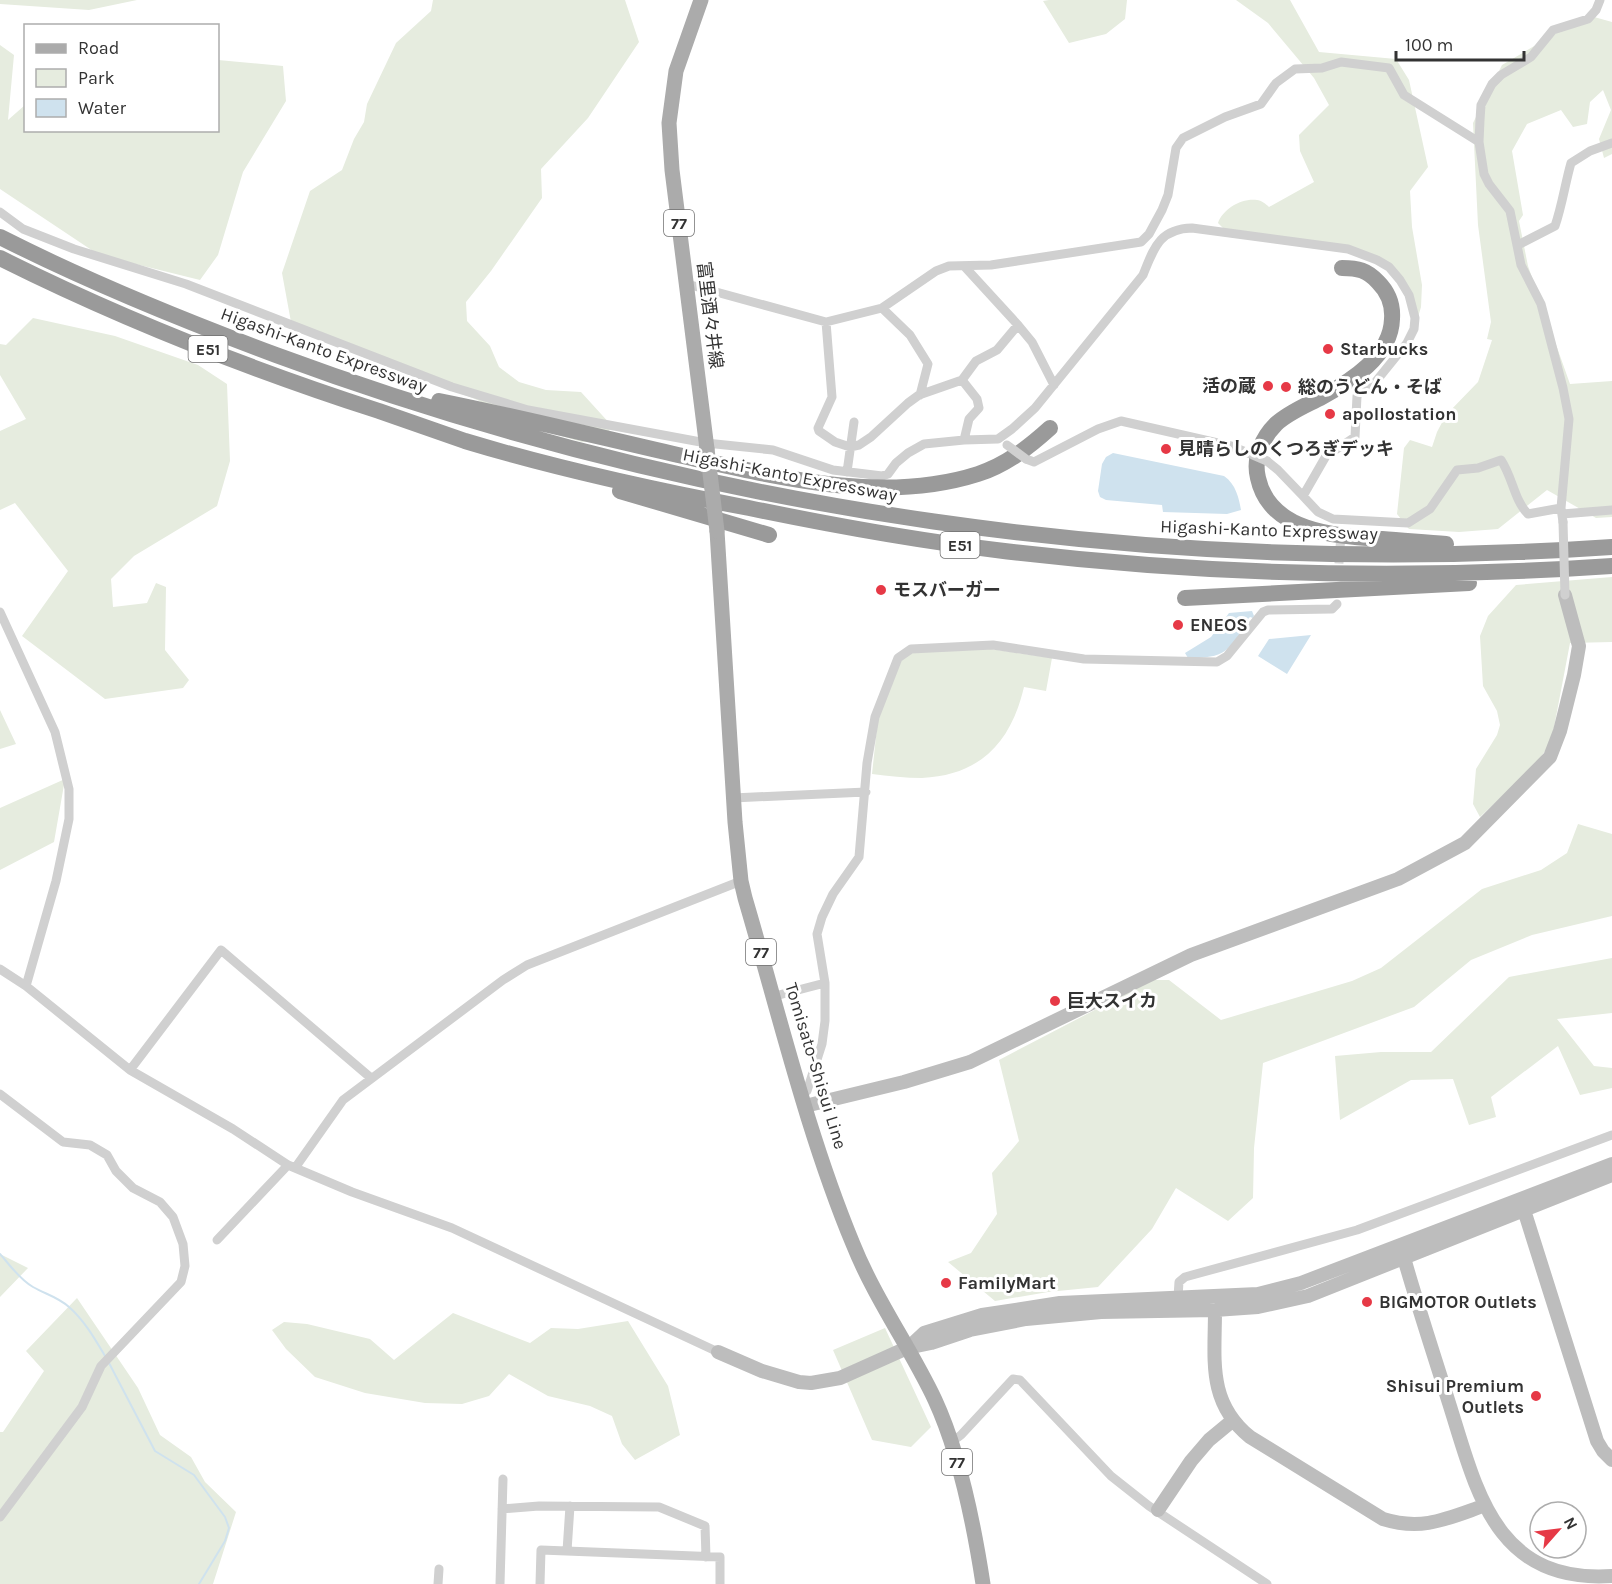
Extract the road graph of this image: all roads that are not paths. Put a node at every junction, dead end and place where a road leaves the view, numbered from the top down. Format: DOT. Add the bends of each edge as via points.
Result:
graph roads {
  1 [pos="701,0"];
  2 [pos="1600,0"];
  3 [pos="1479,142"];
  4 [pos="1612,143"];
  5 [pos="0,212"];
  6 [pos="0,237"];
  7 [pos="1141,242"];
  8 [pos="1518,245"];
  9 [pos="1150,255"];
  10 [pos="0,258"];
  11 [pos="964,266"];
  12 [pos="1342,268"];
  13 [pos="687,284"];
  14 [pos="882,308"];
  15 [pos="826,322"];
  16 [pos="1018,325"];
  17 [pos="962,380"];
  18 [pos="353,383"];
  19 [pos="1054,386"];
  20 [pos="920,395"];
  21 [pos="854,422"];
  22 [pos="1050,428"];
  23 [pos="998,439"];
  24 [pos="964,440"];
  25 [pos="707,446"];
  26 [pos="850,447"];
  27 [pos="528,458"];
  28 [pos="847,472"];
  29 [pos="1303,496"];
  30 [pos="1612,510"];
  31 [pos="1562,515"];
  32 [pos="717,531"];
  33 [pos="769,535"];
  34 [pos="1612,547"];
  35 [pos="1539,551"];
  36 [pos="1607,566"];
  37 [pos="1565,595"];
  38 [pos="1185,598"];
  39 [pos="1337,604"];
  40 [pos="0,612"];
  41 [pos="866,792"];
  42 [pos="733,798"];
  43 [pos="741,881"];
  44 [pos="0,969"];
  45 [pos="825,983"];
  46 [pos="26,986"];
  47 [pos="775,996"];
  48 [pos="130,1070"];
  49 [pos="371,1078"];
  50 [pos="0,1094"];
  51 [pos="804,1100"];
  52 [pos="1612,1135"];
  53 [pos="1612,1164"];
  54 [pos="291,1166"];
  55 [pos="1612,1175"];
  56 [pos="1524,1210"];
  57 [pos="217,1240"];
  58 [pos="1410,1242"];
  59 [pos="1375,1256"];
  60 [pos="1404,1258"];
  61 [pos="1178,1297"];
  62 [pos="1215,1310"];
  63 [pos="907,1348"];
  64 [pos="718,1352"];
  65 [pos="1232,1420"];
  66 [pos="951,1439"];
  67 [pos="1612,1460"];
  68 [pos="503,1479"];
  69 [pos="570,1506"];
  70 [pos="1483,1506"];
  71 [pos="502,1509"];
  72 [pos="1158,1510"];
  73 [pos="0,1517"];
  74 [pos="567,1551"];
  75 [pos="706,1557"];
  76 [pos="439,1569"];
  77 [pos="1612,1576"];
  78 [pos="438,1584"];
  79 [pos="500,1584"];
  80 [pos="540,1584"];
  81 [pos="720,1584"];
  82 [pos="983,1584"];
  83 [pos="1267,1584"];
  1 -- 13 [label="main road, 富里酒々井線 / 77" via="680,54 669,123"];
  2 -- 3 [label="street" via="1588,19 1553,30 1531,57 1492,84 1481,105"];
  3 -- 7 [label="street" via="1404,95 1389,68 1341,62 1322,68 1295,69 1276,83 1261,104 1183,138 1176,148 1162,210"];
  3 -- 8 [label="street" via="1484,174 1510,211"];
  4 -- 8 [label="street" via="1571,163 1555,226"];
  5 -- 25 [label="street" via="23,229 74,249 186,284 452,387 528,410"];
  6 -- 18 [label="highway, Higashi-Kanto Expressway / E51" via="176,316"];
  7 -- 9 [label="street"];
  7 -- 11 [label="street"];
  8 -- 31 [label="street" via="1521,265 1546,321 1569,419"];
  9 -- 19 [label="street" via="1143,275"];
  9 -- 29 [label="street" via="1161,239 1174,231 1192,228 1348,249 1389,267 1400,280 1415,318 1407,343 1373,385 1357,396 1354,438 1326,456"];
  10 -- 27 [label="highway, Higashi-Kanto Expressway / E51" via="92,302 250,366 467,441"];
  11 -- 14 [label="street" via="936,271"];
  11 -- 16 [label="street"];
  12 -- 35 [label="highway" via="1365,271 1386,291 1392,313 1389,334 1378,353 1354,377 1284,417 1270,430 1260,445 1256,467 1265,496 1272,506 1300,526 1338,536"];
  13 -- 15 [label="street"];
  13 -- 25 [label="main road, 富里酒々井線 / 77"];
  14 -- 15 [label="street"];
  14 -- 20 [label="street" via="910,335 928,364"];
  15 -- 26 [label="street" via="832,397 818,428 835,442"];
  16 -- 17 [label="street" via="997,350 976,361"];
  16 -- 19 [label="street" via="1032,342"];
  17 -- 20 [label="street"];
  17 -- 24 [label="street" via="979,408 969,419"];
  18 -- 22 [label="highway" via="764,473 837,485 921,486 979,474 1023,451"];
  18 -- 35 [label="highway, Higashi-Kanto Expressway / E51" via="532,439 621,461 888,515 1007,531 1232,550 1423,554"];
  19 -- 23 [label="street" via="1028,416"];
  20 -- 26 [label="street" via="871,437"];
  21 -- 26 [label="street"];
  23 -- 24 [label="street"];
  23 -- 29 [label="street, bridge" via="1034,462 1121,421 1253,454 1278,470"];
  24 -- 28 [label="street" via="924,444 882,476"];
  25 -- 28 [label="street" via="773,450"];
  25 -- 32 [label="main road, 富里酒々井線 / 77, bridge"];
  26 -- 28 [label="street"];
  27 -- 33 [label="highway" via="596,484"];
  27 -- 36 [label="highway, Higashi-Kanto Expressway / E51" via="696,498 886,535 1143,565 1424,574"];
  29 -- 31 [label="street" via="1318,512 1333,519 1408,523 1430,509 1457,470 1501,460 1521,507 1528,514"];
  30 -- 31 [label="street"];
  31 -- 37 [label="street, bridge"];
  32 -- 42 [label="main road, Tomisato-Shisui Line / 77"];
  34 -- 35 [label="highway, Higashi-Kanto Expressway / E51"];
  36 -- 38 [label="highway" via="1472,583"];
  37 -- 51 [label="street" via="1579,646 1560,731 1550,757 1465,843 1398,879 1191,955 970,1062 904,1082"];
  39 -- 41 [label="street" via="1332,609 1263,612 1227,657 1217,662 1084,659 993,645 910,649 898,658 875,717"];
  40 -- 46 [label="street" via="55,732 69,789 69,819 56,881"];
  41 -- 42 [label="street"];
  41 -- 45 [label="street" via="859,857 833,894 817,934"];
  42 -- 43 [label="main road, Tomisato-Shisui Line / 77"];
  43 -- 47 [label="main road, Tomisato-Shisui Line / 77"];
  43 -- 49 [label="street" via="527,965"];
  44 -- 46 [label="street"];
  45 -- 47 [label="street"];
  45 -- 51 [label="street" via="822,1044"];
  46 -- 48 [label="street"];
  47 -- 51 [label="main road, Tomisato-Shisui Line / 77"];
  48 -- 49 [label="street" via="221,950"];
  48 -- 54 [label="street"];
  49 -- 54 [label="street" via="343,1100"];
  50 -- 73 [label="street" via="63,1142 90,1145 107,1155 133,1188 160,1202 172,1217 183,1244 185,1266 181,1282 101,1366 82,1407"];
  51 -- 63 [label="main road, Tomisato-Shisui Line / 77" via="852,1243"];
  52 -- 61 [label="street" via="1357,1230 1185,1277 1179,1282"];
  53 -- 58 [label="street"];
  54 -- 57 [label="street"];
  54 -- 64 [label="street" via="452,1228"];
  55 -- 56 [label="street"];
  56 -- 60 [label="street"];
  56 -- 67 [label="street" via="1597,1441"];
  58 -- 59 [label="street"];
  58 -- 60 [label="street"];
  59 -- 60 [label="street"];
  59 -- 61 [label="street" via="1258,1294"];
  60 -- 62 [label="street" via="1308,1296 1258,1307"];
  60 -- 70 [label="street"];
  61 -- 63 [label="street" via="1060,1303 982,1314 924,1333"];
  62 -- 63 [label="street" via="1026,1318"];
  62 -- 65 [label="street" via="1216,1383"];
  63 -- 64 [label="street" via="840,1378 811,1383 762,1371"];
  63 -- 66 [label="main road, Tomisato-Shisui Line / 77"];
  65 -- 70 [label="street" via="1250,1437 1383,1519 1409,1525 1432,1524"];
  65 -- 72 [label="street" via="1191,1461"];
  66 -- 72 [label="street" via="961,1436 1014,1379 1020,1380 1111,1476"];
  66 -- 82 [label="main road, Tomisato-Shisui Line / 77"];
  68 -- 71 [label="street"];
  69 -- 71 [label="street"];
  69 -- 74 [label="street"];
  69 -- 75 [label="street" via="659,1507 705,1526"];
  70 -- 77 [label="street" via="1503,1542 1531,1566 1575,1580"];
  71 -- 79 [label="street"];
  72 -- 83 [label="street"];
  74 -- 75 [label="street"];
  74 -- 80 [label="street" via="541,1550"];
  75 -- 81 [label="street" via="720,1557"];
  76 -- 78 [label="street"];
}
